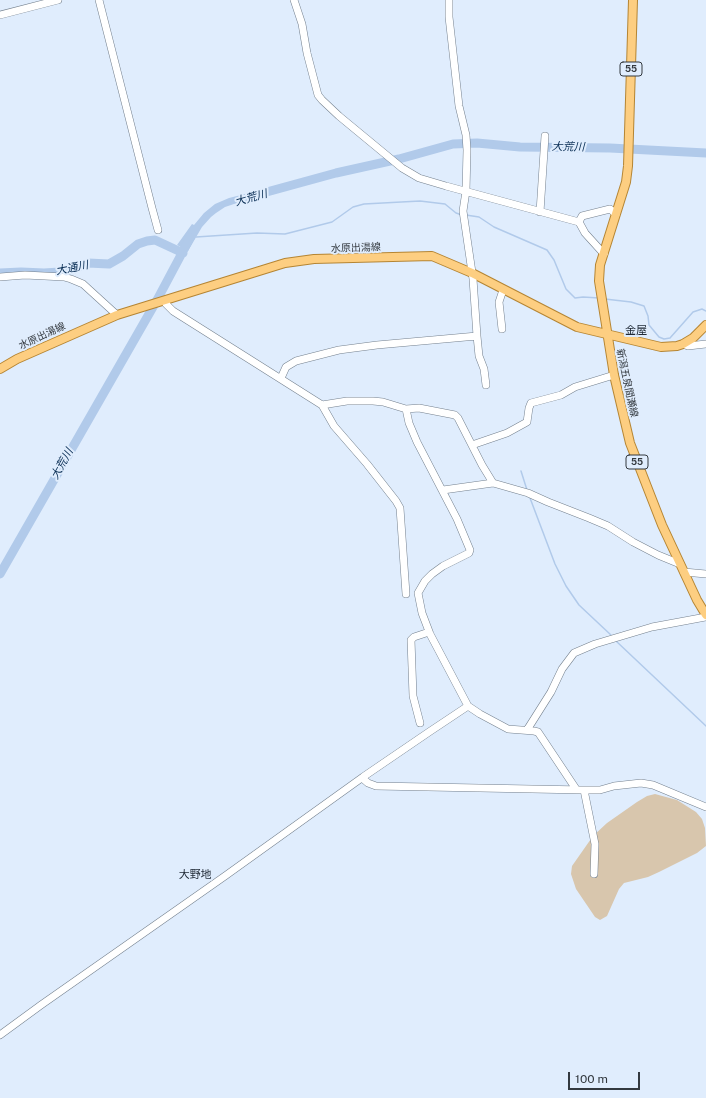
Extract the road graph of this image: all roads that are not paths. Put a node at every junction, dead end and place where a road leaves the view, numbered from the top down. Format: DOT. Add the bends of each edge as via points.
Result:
graph roads {
  1 [pos="58,0"];
  2 [pos="99,0"];
  3 [pos="294,0"];
  4 [pos="449,0"];
  5 [pos="633,0"];
  6 [pos="0,15"];
  7 [pos="545,136"];
  8 [pos="466,191"];
  9 [pos="540,212"];
  10 [pos="616,214"];
  11 [pos="578,222"];
  12 [pos="158,230"];
  13 [pos="604,254"];
  14 [pos="472,273"];
  15 [pos="0,277"];
  16 [pos="503,290"];
  17 [pos="164,301"];
  18 [pos="117,315"];
  19 [pos="706,325"];
  20 [pos="502,329"];
  21 [pos="607,335"];
  22 [pos="477,336"];
  23 [pos="682,344"];
  24 [pos="706,344"];
  25 [pos="0,369"];
  26 [pos="614,375"];
  27 [pos="281,378"];
  28 [pos="486,385"];
  29 [pos="322,405"];
  30 [pos="406,409"];
  31 [pos="472,445"];
  32 [pos="493,483"];
  33 [pos="443,490"];
  34 [pos="680,564"];
  35 [pos="684,572"];
  36 [pos="706,574"];
  37 [pos="406,594"];
  38 [pos="706,616"];
  39 [pos="429,632"];
  40 [pos="468,706"];
  41 [pos="420,723"];
  42 [pos="527,730"];
  43 [pos="362,778"];
  44 [pos="576,789"];
  45 [pos="584,790"];
  46 [pos="706,807"];
  47 [pos="594,874"];
  48 [pos="0,1035"];
  1 -- 6 [label="street"];
  2 -- 12 [label="street"];
  3 -- 8 [label="street" via="318,95 322,100 402,168 419,178"];
  4 -- 8 [label="street" via="459,106 466,135"];
  5 -- 10 [label="main road, 新潟五泉間瀬線 / 55" via="628,166"];
  7 -- 9 [label="street"];
  8 -- 9 [label="street"];
  8 -- 14 [label="street" via="463,215"];
  9 -- 11 [label="street"];
  10 -- 11 [label="street" via="610,209 582,216"];
  10 -- 13 [label="main road, 新潟五泉間瀬線 / 55"];
  11 -- 13 [label="street"];
  13 -- 21 [label="main road, 新潟五泉間瀬線 / 55" via="599,273"];
  14 -- 16 [label="main road, 水原出湯線"];
  14 -- 17 [label="main road, 水原出湯線" via="432,256 307,260 285,263"];
  14 -- 22 [label="street"];
  15 -- 18 [label="street" via="25,275 71,279 83,284"];
  16 -- 20 [label="street" via="499,302"];
  16 -- 21 [label="main road, 水原出湯線" via="577,327"];
  17 -- 18 [label="main road, 水原出湯線"];
  17 -- 27 [label="street" via="172,311"];
  18 -- 25 [label="main road, 水原出湯線"];
  19 -- 23 [label="main road, 水原出湯線" via="693,338"];
  21 -- 23 [label="main road, 水原出湯線" via="661,347"];
  21 -- 26 [label="main road, 新潟五泉間瀬線 / 55"];
  22 -- 27 [label="street" via="339,350 292,363 286,367"];
  22 -- 28 [label="street"];
  23 -- 24 [label="street"];
  26 -- 31 [label="street" via="575,387 561,395 531,403 527,422 507,433"];
  26 -- 34 [label="main road, 新潟五泉間瀬線 / 55" via="630,443"];
  27 -- 29 [label="street"];
  29 -- 30 [label="street" via="373,401"];
  29 -- 37 [label="street" via="334,426 400,508"];
  30 -- 31 [label="street" via="419,408 455,415"];
  30 -- 33 [label="street" via="409,423"];
  31 -- 32 [label="street"];
  32 -- 33 [label="street"];
  32 -- 34 [label="street" via="529,493 608,526 633,542"];
  33 -- 39 [label="street" via="470,550 469,553 432,574 418,593"];
  34 -- 35 [label="main road, 新潟五泉間瀬線 / 55"];
  35 -- 36 [label="street"];
  35 -- 38 [label="main road, 新潟五泉間瀬線 / 55"];
  38 -- 42 [label="street" via="652,627 574,653"];
  39 -- 40 [label="street"];
  39 -- 41 [label="street" via="411,640 413,696"];
  40 -- 42 [label="street" via="508,729"];
  40 -- 43 [label="street"];
  42 -- 44 [label="street" via="538,732"];
  43 -- 44 [label="street" via="376,786"];
  43 -- 48 [label="street"];
  44 -- 45 [label="street"];
  45 -- 46 [label="street" via="641,783 653,785"];
  45 -- 47 [label="street" via="595,844"];
}
